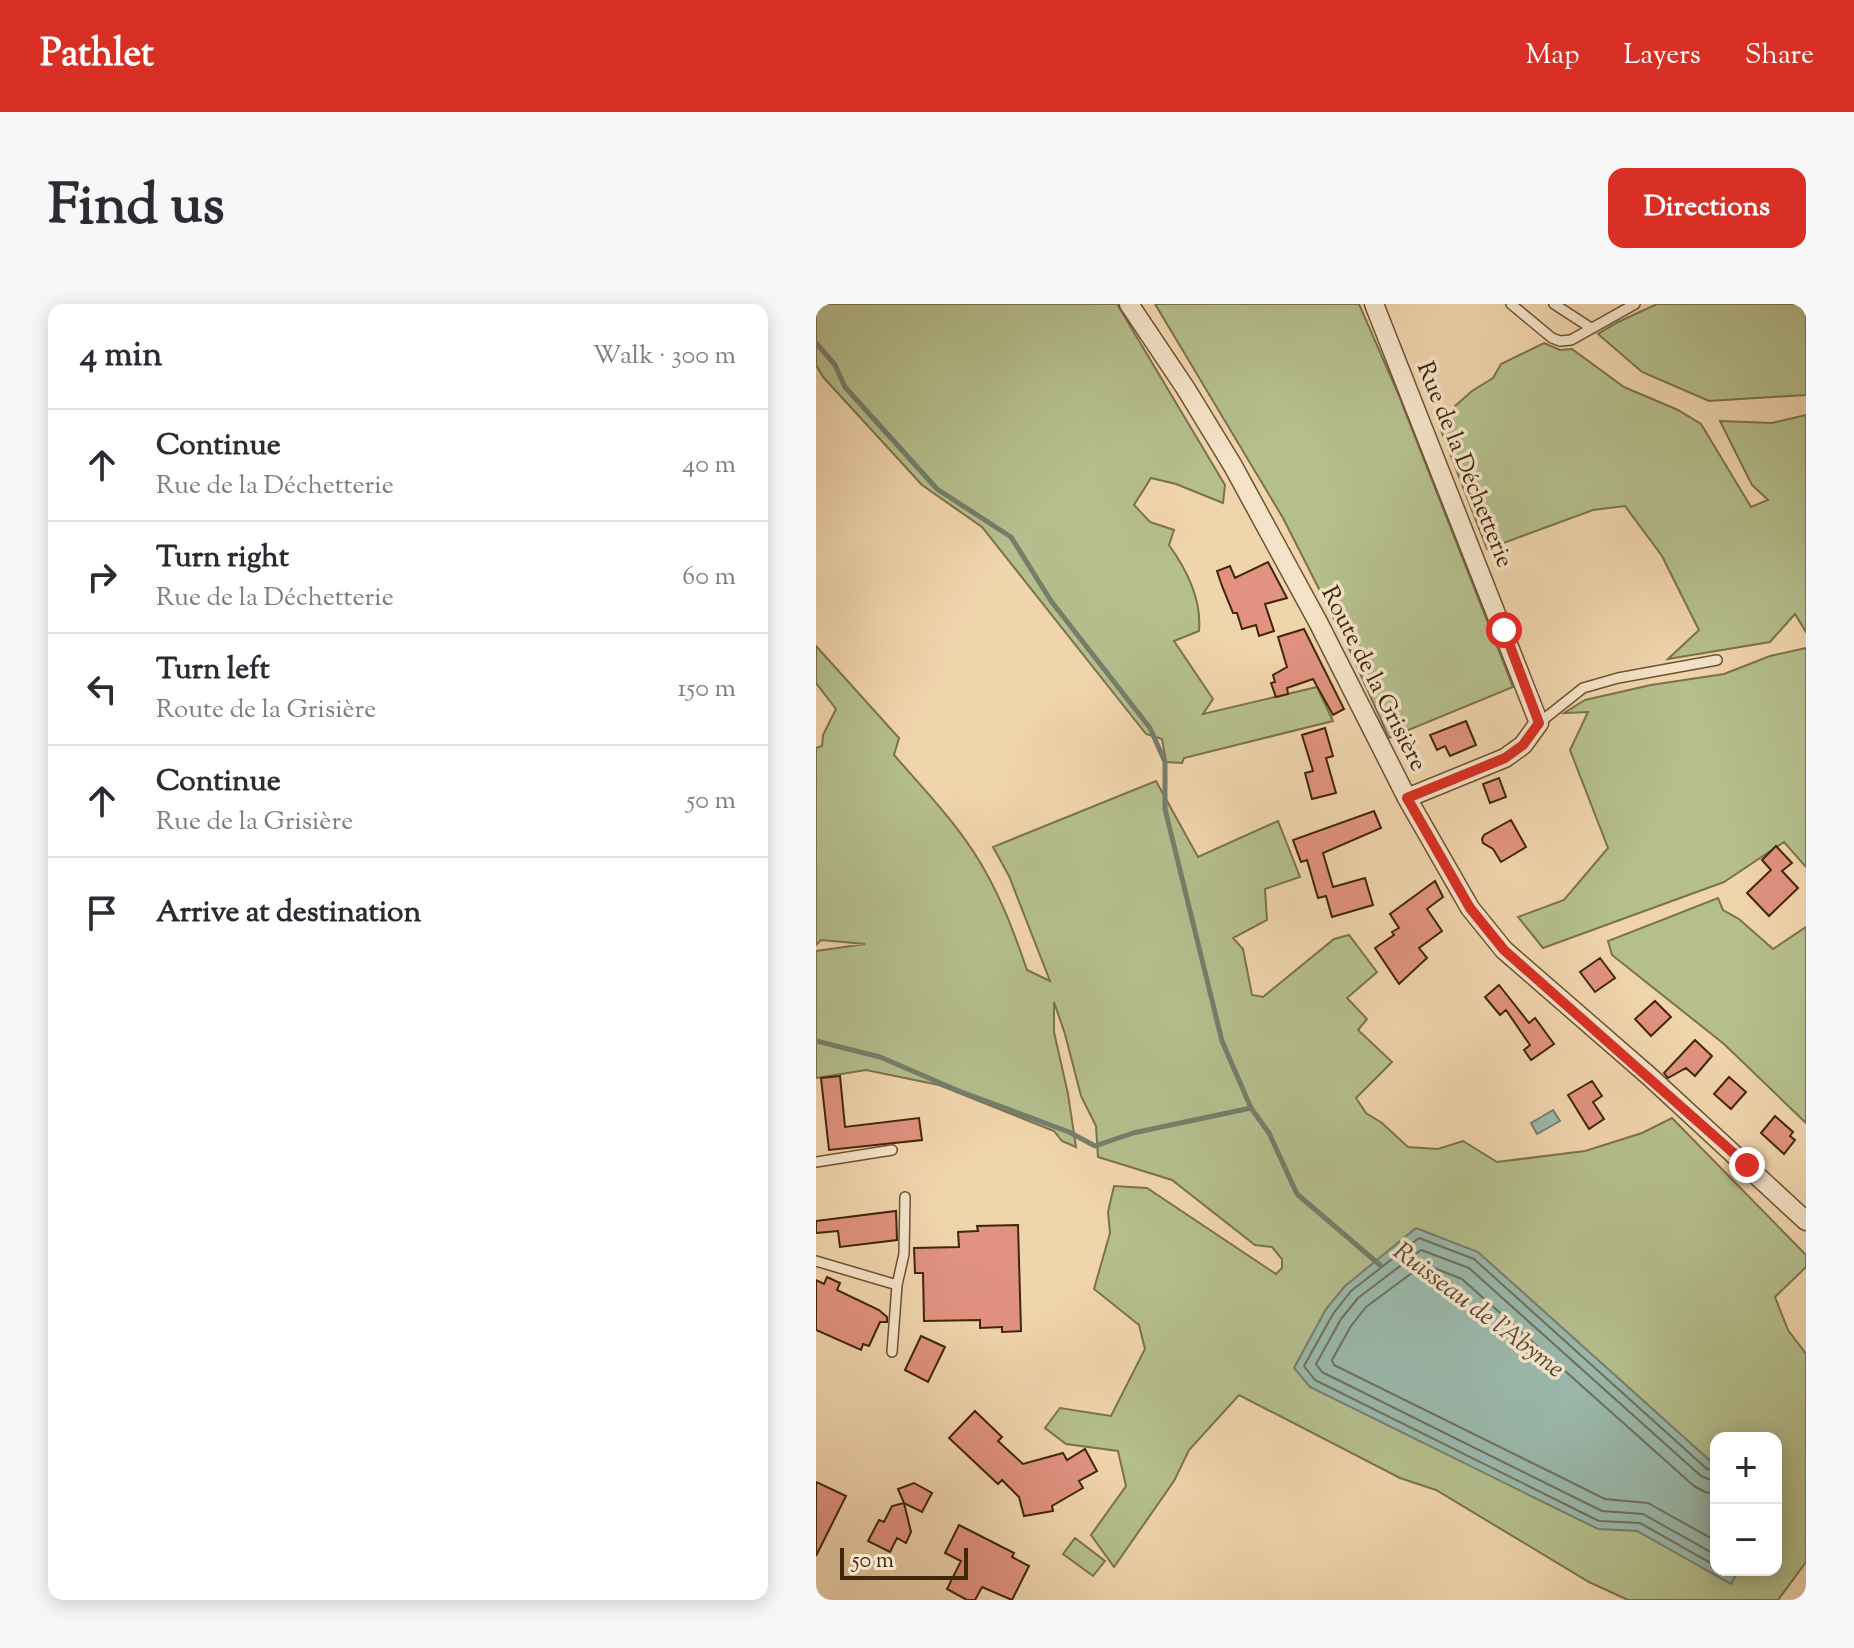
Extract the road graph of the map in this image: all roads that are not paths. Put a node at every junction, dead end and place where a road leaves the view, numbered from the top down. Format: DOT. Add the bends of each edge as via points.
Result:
graph roads {
  1 [pos="1129,304"];
  2 [pos="1374,304"];
  3 [pos="1511,304"];
  4 [pos="1554,304"];
  5 [pos="1606,304"];
  6 [pos="1635,304"];
  7 [pos="1610,316"];
  8 [pos="1591,328"];
  9 [pos="1717,660"];
  10 [pos="1539,723"];
  11 [pos="1407,798"];
  12 [pos="892,1150"];
  13 [pos="816,1162"];
  14 [pos="905,1197"];
  15 [pos="1806,1221"];
  16 [pos="816,1261"];
  17 [pos="897,1285"];
  18 [pos="892,1352"];
  1 -- 11 [label="street, Route de la Grisière" via="1240,479"];
  2 -- 10 [label="street, Rue de la Déchetterie"];
  3 -- 8 [label="lane" via="1560,341"];
  4 -- 8 [label="lane"];
  5 -- 7 [label="lane"];
  6 -- 7 [label="lane"];
  7 -- 8 [label="lane"];
  9 -- 10 [label="lane" via="1583,688"];
  10 -- 11 [label="street" via="1505,758"];
  11 -- 15 [label="street, Route de la Grisière" via="1470,908 1504,950"];
  12 -- 13 [label="lane"];
  14 -- 17 [label="lane" via="904,1254"];
  16 -- 17 [label="lane"];
  17 -- 18 [label="lane"];
}
